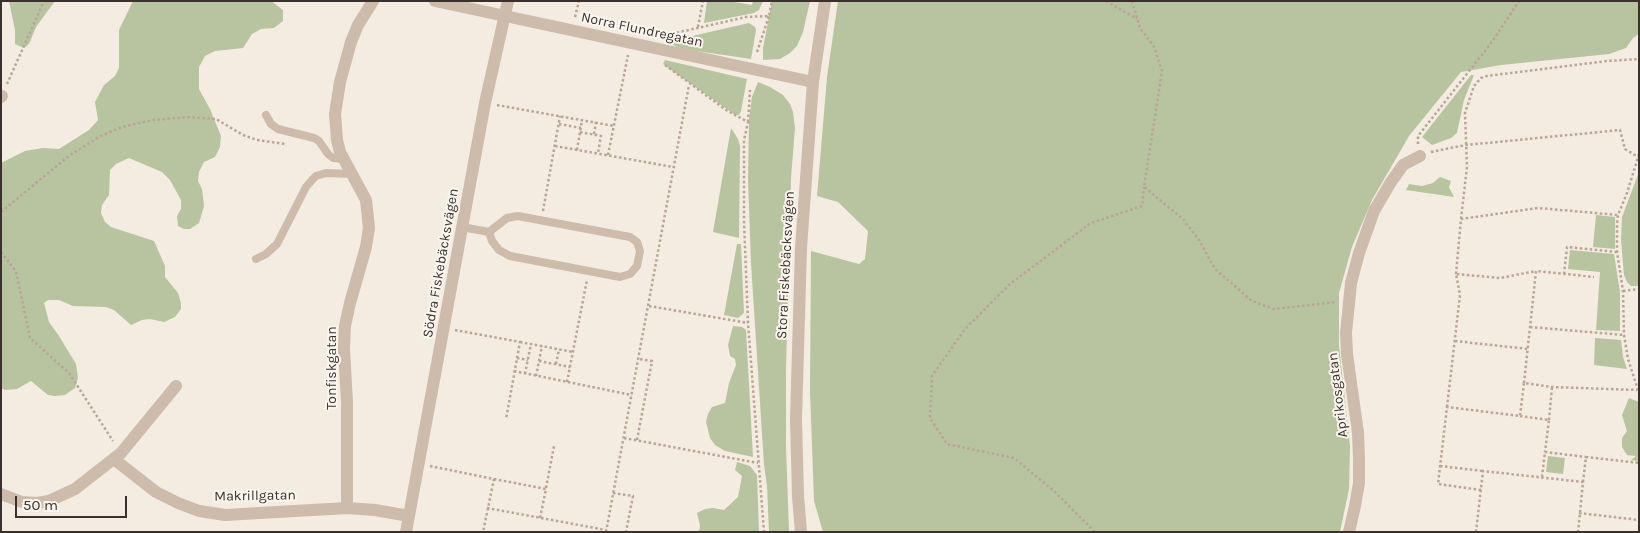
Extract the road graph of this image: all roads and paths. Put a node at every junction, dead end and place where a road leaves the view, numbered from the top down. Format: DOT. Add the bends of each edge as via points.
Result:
graph roads {
  1 [pos="44,1"];
  2 [pos="374,1"];
  3 [pos="435,1"];
  4 [pos="508,1"];
  5 [pos="703,1"];
  6 [pos="772,1"];
  7 [pos="824,1"];
  8 [pos="1106,1"];
  9 [pos="1132,1"];
  10 [pos="1519,1"];
  11 [pos="505,16"];
  12 [pos="769,16"];
  13 [pos="1138,19"];
  14 [pos="698,27"];
  15 [pos="655,37"];
  16 [pos="630,43"];
  17 [pos="757,52"];
  18 [pos="1639,59"];
  19 [pos="661,61"];
  20 [pos="813,82"];
  21 [pos="689,85"];
  22 [pos="750,90"];
  23 [pos="2,97"];
  24 [pos="485,103"];
  25 [pos="266,115"];
  26 [pos="560,116"];
  27 [pos="582,120"];
  28 [pos="596,122"];
  29 [pos="748,122"];
  30 [pos="558,124"];
  31 [pos="614,126"];
  32 [pos="581,130"];
  33 [pos="594,134"];
  34 [pos="286,144"];
  35 [pos="1466,145"];
  36 [pos="555,146"];
  37 [pos="577,150"];
  38 [pos="598,154"];
  39 [pos="608,155"];
  40 [pos="1420,156"];
  41 [pos="1638,156"];
  42 [pos="344,159"];
  43 [pos="673,167"];
  44 [pos="352,174"];
  45 [pos="1144,187"];
  46 [pos="1,212"];
  47 [pos="1618,215"];
  48 [pos="1461,219"];
  49 [pos="541,220"];
  50 [pos="462,228"];
  51 [pos="488,232"];
  52 [pos="1,252"];
  53 [pos="1617,252"];
  54 [pos="256,259"];
  55 [pos="588,271"];
  56 [pos="1536,272"];
  57 [pos="1456,274"];
  58 [pos="1564,274"];
  59 [pos="1594,278"];
  60 [pos="1639,289"];
  61 [pos="1623,291"];
  62 [pos="1349,304"];
  63 [pos="648,306"];
  64 [pos="748,323"];
  65 [pos="1530,326"];
  66 [pos="444,328"];
  67 [pos="1624,334"];
  68 [pos="1455,341"];
  69 [pos="520,342"];
  70 [pos="531,344"];
  71 [pos="542,346"];
  72 [pos="1528,348"];
  73 [pos="559,349"];
  74 [pos="573,352"];
  75 [pos="517,358"];
  76 [pos="639,358"];
  77 [pos="528,360"];
  78 [pos="539,361"];
  79 [pos="556,364"];
  80 [pos="570,367"];
  81 [pos="514,371"];
  82 [pos="525,374"];
  83 [pos="536,376"];
  84 [pos="567,382"];
  85 [pos="1524,383"];
  86 [pos="176,386"];
  87 [pos="1552,387"];
  88 [pos="1638,392"];
  89 [pos="632,395"];
  90 [pos="1448,407"];
  91 [pos="1520,416"];
  92 [pos="506,419"];
  93 [pos="1549,420"];
  94 [pos="624,438"];
  95 [pos="637,440"];
  96 [pos="554,446"];
  97 [pos="1545,452"];
  98 [pos="118,456"];
  99 [pos="1586,457"];
  100 [pos="758,463"];
  101 [pos="1639,463"];
  102 [pos="419,464"];
  103 [pos="1440,466"];
  104 [pos="1483,471"];
  105 [pos="1542,477"];
  106 [pos="494,479"];
  107 [pos="1583,482"];
  108 [pos="546,489"];
  109 [pos="1481,490"];
  110 [pos="613,493"];
  111 [pos="1,494"];
  112 [pos="347,508"];
  113 [pos="488,508"];
  114 [pos="1580,513"];
  115 [pos="409,516"];
  116 [pos="540,518"];
  117 [pos="1639,520"];
  118 [pos="606,531"];
  119 [pos="406,532"];
  120 [pos="483,532"];
  121 [pos="626,532"];
  122 [pos="764,532"];
  123 [pos="801,532"];
  124 [pos="1095,532"];
  125 [pos="1349,532"];
  126 [pos="1476,532"];
  127 [pos="1578,532"];
  1 -- 23 [label="path"];
  2 -- 42 [label="street, Tonfiskgatan" via="358,24 351,42 336,100 336,140"];
  3 -- 11 [label="street, Norra Flundregatan"];
  4 -- 11 [label="street, Södra Fiskebäcksvägen"];
  5 -- 14 [label="path"];
  6 -- 12 [label="path"];
  7 -- 20 [label="street, Stora Fiskebäcksvägen"];
  8 -- 13 [label="path"];
  9 -- 13 [label="path"];
  10 -- 40 [label="path" via="1487,49 1418,136"];
  11 -- 16 [label="street, Norra Flundregatan"];
  11 -- 24 [label="street, Södra Fiskebäcksvägen"];
  12 -- 14 [label="path" via="746,17"];
  12 -- 17 [label="path"];
  13 -- 45 [label="path" via="1140,28 1154,46 1162,71"];
  14 -- 15 [label="path"];
  16 -- 20 [label="street, Norra Flundregatan"];
  16 -- 31 [label="path"];
  18 -- 35 [label="path" via="1481,78 1474,86 1465,113"];
  19 -- 21 [label="path"];
  20 -- 123 [label="street, Stora Fiskebäcksvägen" via="797,336 796,429"];
  21 -- 29 [label="path"];
  21 -- 43 [label="path"];
  22 -- 29 [label="path"];
  24 -- 26 [label="path"];
  24 -- 50 [label="street, Södra Fiskebäcksvägen"];
  25 -- 42 [label="lane" via="278,129 314,138 333,158"];
  26 -- 27 [label="path"];
  26 -- 30 [label="path"];
  27 -- 28 [label="path"];
  27 -- 32 [label="path"];
  28 -- 31 [label="path"];
  28 -- 33 [label="path"];
  29 -- 64 [label="path" via="744,140"];
  30 -- 32 [label="path"];
  30 -- 36 [label="path"];
  31 -- 39 [label="path"];
  32 -- 33 [label="path"];
  32 -- 37 [label="path"];
  33 -- 38 [label="path" via="601,136"];
  34 -- 46 [label="path" via="257,140 216,119 188,117 122,127 70,155"];
  35 -- 40 [label="path"];
  35 -- 41 [label="path" via="1620,130 1624,149"];
  35 -- 48 [label="path"];
  36 -- 37 [label="path"];
  36 -- 49 [label="path"];
  37 -- 38 [label="path"];
  38 -- 39 [label="path"];
  39 -- 43 [label="path"];
  40 -- 62 [label="street, Aprikosgatan" via="1403,165 1374,211 1355,268"];
  41 -- 47 [label="path"];
  42 -- 44 [label="street, Tonfiskgatan"];
  43 -- 63 [label="path"];
  44 -- 54 [label="lane" via="316,176 306,187 277,244"];
  44 -- 112 [label="street, Tonfiskgatan" via="366,200 369,228 345,326"];
  45 -- 62 [label="path" via="1183,219 1215,269 1252,301 1274,309 1337,302"];
  45 -- 124 [label="path" via="1142,206 1091,223 1010,284 964,329 932,376 930,418 947,444 1014,458 1055,492"];
  47 -- 48 [label="path" via="1538,208"];
  47 -- 53 [label="path"];
  48 -- 57 [label="path"];
  49 -- 51 [label="lane" via="518,216 507,218"];
  49 -- 55 [label="lane" via="630,237 637,242 640,251 637,266 630,274 620,277"];
  50 -- 51 [label="lane"];
  50 -- 66 [label="street, Södra Fiskebäcksvägen"];
  51 -- 55 [label="lane" via="499,250 510,256"];
  52 -- 98 [label="path" via="16,271 30,338 70,373"];
  53 -- 58 [label="path" via="1567,247"];
  53 -- 61 [label="path"];
  55 -- 74 [label="path"];
  56 -- 57 [label="path" via="1500,278"];
  56 -- 58 [label="path"];
  56 -- 65 [label="path"];
  57 -- 68 [label="path" via="1460,295"];
  58 -- 59 [label="path"];
  60 -- 61 [label="path"];
  61 -- 67 [label="path"];
  62 -- 125 [label="street, Aprikosgatan" via="1347,354 1359,459"];
  63 -- 64 [label="path"];
  63 -- 76 [label="path"];
  64 -- 100 [label="path"];
  65 -- 67 [label="path"];
  65 -- 72 [label="path"];
  66 -- 69 [label="path"];
  66 -- 102 [label="street, Södra Fiskebäcksvägen"];
  67 -- 88 [label="path"];
  68 -- 72 [label="path"];
  68 -- 90 [label="path"];
  69 -- 70 [label="path"];
  69 -- 75 [label="path"];
  70 -- 71 [label="path"];
  70 -- 77 [label="path"];
  71 -- 73 [label="path"];
  71 -- 78 [label="path"];
  72 -- 85 [label="path"];
  73 -- 74 [label="path"];
  73 -- 79 [label="path"];
  74 -- 80 [label="path"];
  75 -- 77 [label="path"];
  75 -- 81 [label="path"];
  76 -- 89 [label="path"];
  76 -- 95 [label="path" via="652,361"];
  77 -- 82 [label="path"];
  78 -- 79 [label="path"];
  78 -- 83 [label="path"];
  79 -- 80 [label="path"];
  80 -- 84 [label="path"];
  81 -- 82 [label="path"];
  81 -- 92 [label="path"];
  82 -- 83 [label="path"];
  83 -- 84 [label="path"];
  84 -- 89 [label="path"];
  85 -- 87 [label="path"];
  85 -- 91 [label="path"];
  86 -- 98 [label="street"];
  87 -- 88 [label="path"];
  87 -- 93 [label="path"];
  89 -- 94 [label="path"];
  90 -- 91 [label="path"];
  90 -- 103 [label="path"];
  91 -- 93 [label="path"];
  93 -- 97 [label="path"];
  94 -- 95 [label="path"];
  94 -- 110 [label="path"];
  95 -- 100 [label="path"];
  96 -- 108 [label="path"];
  97 -- 99 [label="path"];
  97 -- 105 [label="path"];
  98 -- 111 [label="street" via="75,489 50,501 22,502"];
  98 -- 112 [label="street, Makrillgatan" via="156,492 199,511 225,515"];
  99 -- 101 [label="path"];
  99 -- 107 [label="path"];
  100 -- 122 [label="path"];
  102 -- 106 [label="path"];
  102 -- 115 [label="street, Södra Fiskebäcksvägen"];
  103 -- 104 [label="path"];
  103 -- 109 [label="path" via="1438,484"];
  104 -- 105 [label="path"];
  104 -- 109 [label="path"];
  105 -- 107 [label="path"];
  106 -- 108 [label="path"];
  106 -- 113 [label="path"];
  107 -- 114 [label="path"];
  108 -- 116 [label="path"];
  109 -- 126 [label="path"];
  110 -- 118 [label="path"];
  110 -- 121 [label="path" via="633,496"];
  112 -- 115 [label="street, Makrillgatan"];
  113 -- 116 [label="path"];
  113 -- 120 [label="path"];
  114 -- 117 [label="path"];
  114 -- 127 [label="path"];
  115 -- 119 [label="street, Södra Fiskebäcksvägen"];
  116 -- 118 [label="path"];
}
